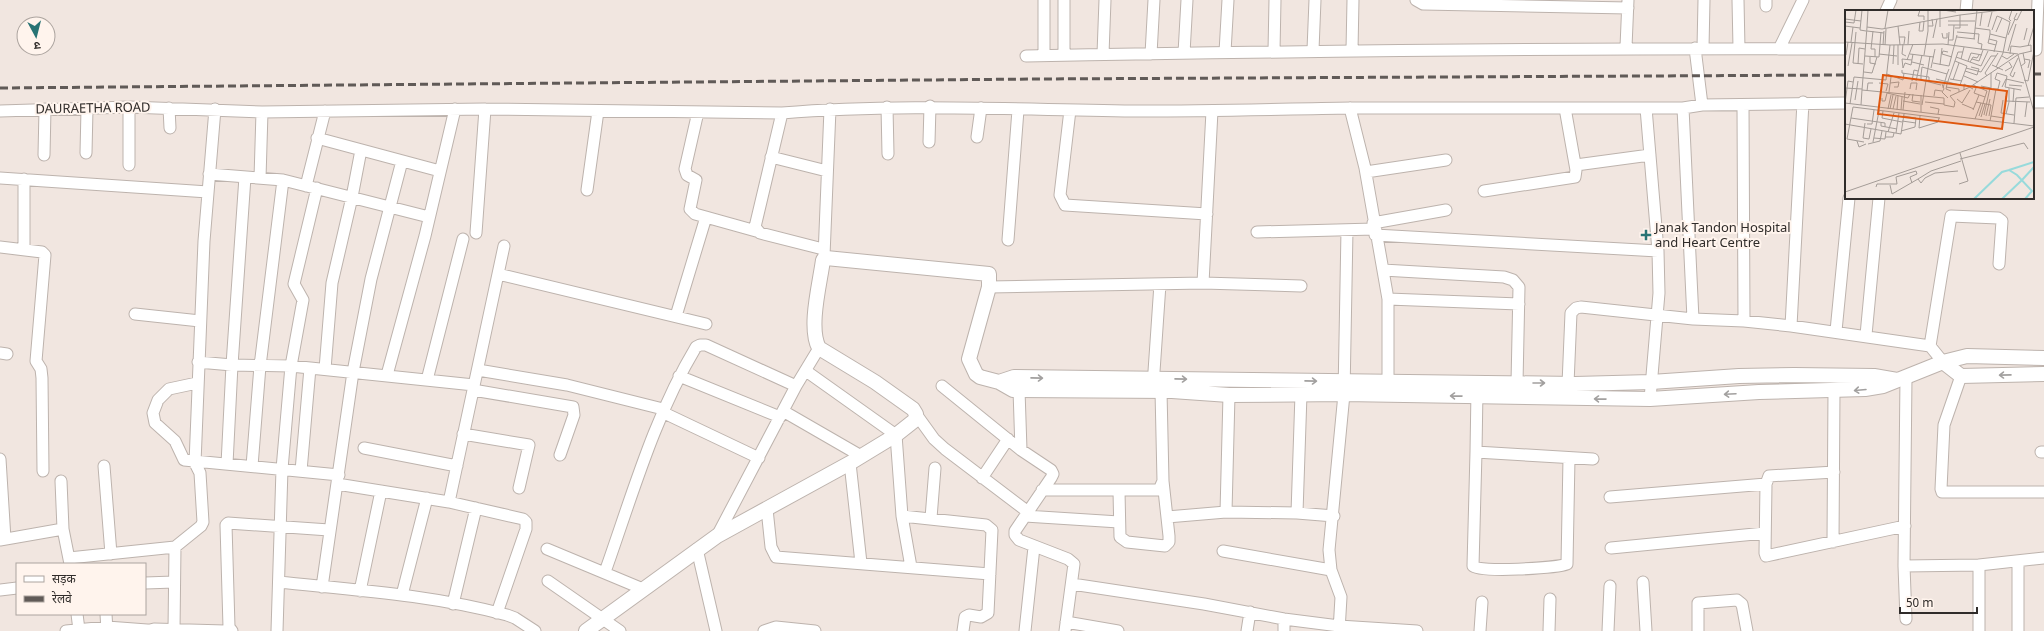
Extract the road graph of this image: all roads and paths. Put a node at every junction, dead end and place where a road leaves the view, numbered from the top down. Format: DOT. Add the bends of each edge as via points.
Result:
graph roads {
  1 [pos="1044,0"];
  2 [pos="1064,0"];
  3 [pos="1105,0"];
  4 [pos="1154,0"];
  5 [pos="1187,0"];
  6 [pos="1228,0"];
  7 [pos="1275,0"];
  8 [pos="1315,0"];
  9 [pos="1353,0"];
  10 [pos="1416,0"];
  11 [pos="1704,0"];
  12 [pos="1738,0"];
  13 [pos="1802,0"];
  14 [pos="1891,0"];
  15 [pos="1967,0"];
  16 [pos="2038,0"];
  17 [pos="1628,4"];
  18 [pos="1886,10"];
  19 [pos="1966,10"];
  20 [pos="1626,48"];
  21 [pos="1699,48"];
  22 [pos="1739,48"];
  23 [pos="1779,49"];
  24 [pos="1845,49"];
  25 [pos="1313,50"];
  26 [pos="1352,50"];
  27 [pos="2038,50"];
  28 [pos="1274,51"];
  29 [pos="1225,52"];
  30 [pos="1184,53"];
  31 [pos="1103,54"];
  32 [pos="1151,54"];
  33 [pos="1064,55"];
  34 [pos="1026,56"];
  35 [pos="1044,56"];
  36 [pos="1803,102"];
  37 [pos="1845,103"];
  38 [pos="1702,105"];
  39 [pos="1743,105"];
  40 [pos="930,106"];
  41 [pos="129,107"];
  42 [pos="887,107"];
  43 [pos="87,108"];
  44 [pos="169,108"];
  45 [pos="981,108"];
  46 [pos="1350,108"];
  47 [pos="1565,108"];
  48 [pos="1646,108"];
  49 [pos="1683,108"];
  50 [pos="45,109"];
  51 [pos="215,109"];
  52 [pos="455,109"];
  53 [pos="485,109"];
  54 [pos="830,109"];
  55 [pos="1018,110"];
  56 [pos="1070,110"];
  57 [pos="0,111"];
  58 [pos="325,111"];
  59 [pos="598,111"];
  60 [pos="1212,111"];
  61 [pos="262,112"];
  62 [pos="698,112"];
  63 [pos="782,113"];
  64 [pos="170,128"];
  65 [pos="977,137"];
  66 [pos="317,138"];
  67 [pos="929,142"];
  68 [pos="361,150"];
  69 [pos="86,153"];
  70 [pos="888,154"];
  71 [pos="44,155"];
  72 [pos="1650,155"];
  73 [pos="771,157"];
  74 [pos="1446,160"];
  75 [pos="402,161"];
  76 [pos="129,165"];
  77 [pos="1576,165"];
  78 [pos="440,171"];
  79 [pos="827,171"];
  80 [pos="1366,172"];
  81 [pos="210,174"];
  82 [pos="245,177"];
  83 [pos="0,178"];
  84 [pos="260,178"];
  85 [pos="24,179"];
  86 [pos="283,180"];
  87 [pos="306,186"];
  88 [pos="317,188"];
  89 [pos="587,190"];
  90 [pos="1484,191"];
  91 [pos="208,192"];
  92 [pos="352,197"];
  93 [pos="1849,199"];
  94 [pos="1879,199"];
  95 [pos="391,207"];
  96 [pos="1446,210"];
  97 [pos="1207,214"];
  98 [pos="429,217"];
  99 [pos="706,217"];
  100 [pos="1374,229"];
  101 [pos="1347,230"];
  102 [pos="756,231"];
  103 [pos="1257,232"];
  104 [pos="476,233"];
  105 [pos="463,239"];
  106 [pos="1008,240"];
  107 [pos="504,246"];
  108 [pos="0,247"];
  109 [pos="24,250"];
  110 [pos="1658,251"];
  111 [pos="824,254"];
  112 [pos="1999,264"];
  113 [pos="1383,270"];
  114 [pos="498,274"];
  115 [pos="1203,283"];
  116 [pos="1160,284"];
  117 [pos="1300,286"];
  118 [pos="989,287"];
  119 [pos="1388,299"];
  120 [pos="1519,304"];
  121 [pos="135,314"];
  122 [pos="1657,315"];
  123 [pos="676,316"];
  124 [pos="1693,319"];
  125 [pos="200,321"];
  126 [pos="1744,321"];
  127 [pos="706,324"];
  128 [pos="1791,326"];
  129 [pos="1836,331"];
  130 [pos="1866,336"];
  131 [pos="1930,346"];
  132 [pos="820,348"];
  133 [pos="2044,358"];
  134 [pos="198,362"];
  135 [pos="1943,362"];
  136 [pos="232,365"];
  137 [pos="260,366"];
  138 [pos="291,366"];
  139 [pos="310,368"];
  140 [pos="326,369"];
  141 [pos="478,370"];
  142 [pos="806,371"];
  143 [pos="353,372"];
  144 [pos="2044,374"];
  145 [pos="387,375"];
  146 [pos="679,376"];
  147 [pos="1961,376"];
  148 [pos="1902,379"];
  149 [pos="427,380"];
  150 [pos="999,382"];
  151 [pos="1651,382"];
  152 [pos="197,383"];
  153 [pos="1517,383"];
  154 [pos="1568,384"];
  155 [pos="796,386"];
  156 [pos="942,386"];
  157 [pos="473,387"];
  158 [pos="1155,387"];
  159 [pos="1344,388"];
  160 [pos="1388,388"];
  161 [pos="1019,390"];
  162 [pos="1477,390"];
  163 [pos="1834,391"];
  164 [pos="1301,394"];
  165 [pos="1228,395"];
  166 [pos="1650,399"];
  167 [pos="662,410"];
  168 [pos="782,414"];
  169 [pos="916,414"];
  170 [pos="463,434"];
  171 [pos="896,435"];
  172 [pos="1008,439"];
  173 [pos="364,448"];
  174 [pos="1022,450"];
  175 [pos="1476,452"];
  176 [pos="560,455"];
  177 [pos="759,458"];
  178 [pos="1569,458"];
  179 [pos="0,459"];
  180 [pos="1593,459"];
  181 [pos="855,460"];
  182 [pos="195,463"];
  183 [pos="227,464"];
  184 [pos="104,466"];
  185 [pos="252,466"];
  186 [pos="457,466"];
  187 [pos="935,468"];
  188 [pos="282,469"];
  189 [pos="43,471"];
  190 [pos="301,471"];
  191 [pos="1834,472"];
  192 [pos="982,478"];
  193 [pos="338,479"];
  194 [pos="61,481"];
  195 [pos="1163,481"];
  196 [pos="1766,484"];
  197 [pos="519,488"];
  198 [pos="1042,490"];
  199 [pos="381,491"];
  200 [pos="1118,491"];
  201 [pos="2044,492"];
  202 [pos="1610,497"];
  203 [pos="427,498"];
  204 [pos="449,502"];
  205 [pos="476,508"];
  206 [pos="767,509"];
  207 [pos="1226,512"];
  208 [pos="1297,513"];
  209 [pos="1026,514"];
  210 [pos="902,516"];
  211 [pos="1334,516"];
  212 [pos="1167,517"];
  213 [pos="931,518"];
  214 [pos="1119,522"];
  215 [pos="280,525"];
  216 [pos="1905,526"];
  217 [pos="63,528"];
  218 [pos="329,530"];
  219 [pos="1765,533"];
  220 [pos="717,536"];
  221 [pos="2,539"];
  222 [pos="1832,542"];
  223 [pos="175,547"];
  224 [pos="1034,547"];
  225 [pos="1611,548"];
  226 [pos="697,549"];
  227 [pos="547,550"];
  228 [pos="1223,551"];
  229 [pos="106,558"];
  230 [pos="2044,558"];
  231 [pos="69,561"];
  232 [pos="2018,561"];
  233 [pos="861,563"];
  234 [pos="1979,565"];
  235 [pos="1904,566"];
  236 [pos="910,567"];
  237 [pos="1331,570"];
  238 [pos="605,572"];
  239 [pos="990,574"];
  240 [pos="548,581"];
  241 [pos="174,582"];
  242 [pos="279,582"];
  243 [pos="1643,582"];
  244 [pos="146,583"];
  245 [pos="1072,584"];
  246 [pos="322,586"];
  247 [pos="1610,586"];
  248 [pos="16,588"];
  249 [pos="643,589"];
  250 [pos="0,590"];
  251 [pos="360,591"];
  252 [pos="402,595"];
  253 [pos="1550,599"];
  254 [pos="1482,602"];
  255 [pos="453,604"];
  256 [pos="497,612"];
  257 [pos="1250,612"];
  258 [pos="77,615"];
  259 [pos="106,615"];
  260 [pos="602,618"];
  261 [pos="1284,619"];
  262 [pos="1906,619"];
  263 [pos="1065,626"];
  264 [pos="107,629"];
  265 [pos="1339,629"];
  266 [pos="79,630"];
  267 [pos="147,630"];
  268 [pos="174,630"];
  269 [pos="66,631"];
  270 [pos="225,631"];
  271 [pos="232,631"];
  272 [pos="277,631"];
  273 [pos="535,631"];
  274 [pos="586,631"];
  275 [pos="620,631"];
  276 [pos="716,631"];
  277 [pos="764,631"];
  278 [pos="815,631"];
  279 [pos="963,631"];
  280 [pos="1025,631"];
  281 [pos="1118,631"];
  282 [pos="1247,631"];
  283 [pos="1284,631"];
  284 [pos="1417,631"];
  285 [pos="1480,631"];
  286 [pos="1549,631"];
  287 [pos="1608,631"];
  288 [pos="1646,631"];
  289 [pos="1698,631"];
  290 [pos="1747,631"];
  291 [pos="1979,631"];
  292 [pos="2018,631"];
  1 -- 35 [label="street"];
  2 -- 33 [label="street"];
  3 -- 31 [label="street"];
  4 -- 32 [label="street"];
  5 -- 30 [label="street"];
  6 -- 29 [label="street"];
  7 -- 28 [label="street"];
  8 -- 25 [label="street"];
  9 -- 26 [label="street"];
  10 -- 17 [label="street" via="1423,4"];
  11 -- 21 [label="street"];
  12 -- 22 [label="street"];
  13 -- 23 [label="street"];
  14 -- 18 [label="street"];
  15 -- 19 [label="street"];
  16 -- 27 [label="street"];
  17 -- 20 [label="street"];
  20 -- 21 [label="street"];
  20 -- 26 [label="street"];
  21 -- 22 [label="street"];
  21 -- 38 [label="street"];
  22 -- 23 [label="street"];
  23 -- 24 [label="street"];
  25 -- 26 [label="street"];
  25 -- 28 [label="street"];
  28 -- 29 [label="street"];
  29 -- 30 [label="street"];
  30 -- 32 [label="street"];
  31 -- 32 [label="street"];
  31 -- 33 [label="street"];
  33 -- 35 [label="street"];
  34 -- 35 [label="street"];
  36 -- 37 [label="street, DAURAETHA ROAD"];
  36 -- 39 [label="street, DAURAETHA ROAD"];
  36 -- 128 [label="street"];
  38 -- 39 [label="street, DAURAETHA ROAD"];
  38 -- 49 [label="street, DAURAETHA ROAD"];
  39 -- 126 [label="street"];
  40 -- 42 [label="street, DAURAETHA ROAD"];
  40 -- 45 [label="street, DAURAETHA ROAD"];
  40 -- 67 [label="street"];
  41 -- 43 [label="street, DAURAETHA ROAD"];
  41 -- 44 [label="street, DAURAETHA ROAD"];
  41 -- 76 [label="street"];
  42 -- 54 [label="street, DAURAETHA ROAD"];
  42 -- 70 [label="street"];
  43 -- 50 [label="street, DAURAETHA ROAD"];
  43 -- 69 [label="street"];
  44 -- 51 [label="street, DAURAETHA ROAD"];
  44 -- 64 [label="street"];
  45 -- 55 [label="street, DAURAETHA ROAD"];
  45 -- 65 [label="street"];
  46 -- 47 [label="street, DAURAETHA ROAD"];
  46 -- 60 [label="street, DAURAETHA ROAD"];
  46 -- 80 [label="street"];
  47 -- 48 [label="street, DAURAETHA ROAD"];
  47 -- 77 [label="street"];
  48 -- 49 [label="street, DAURAETHA ROAD"];
  48 -- 72 [label="street"];
  49 -- 124 [label="street"];
  50 -- 57 [label="street, DAURAETHA ROAD"];
  50 -- 71 [label="street"];
  51 -- 61 [label="street, DAURAETHA ROAD"];
  51 -- 81 [label="street"];
  52 -- 53 [label="street, DAURAETHA ROAD"];
  52 -- 58 [label="street, DAURAETHA ROAD"];
  52 -- 78 [label="street"];
  53 -- 59 [label="street, DAURAETHA ROAD"];
  53 -- 104 [label="street"];
  54 -- 63 [label="street, DAURAETHA ROAD"];
  54 -- 79 [label="street"];
  55 -- 56 [label="street, DAURAETHA ROAD"];
  55 -- 106 [label="street"];
  56 -- 60 [label="street, DAURAETHA ROAD"];
  56 -- 97 [label="street" via="1060,195 1065,205"];
  58 -- 61 [label="street, DAURAETHA ROAD"];
  58 -- 66 [label="street"];
  59 -- 62 [label="street, DAURAETHA ROAD"];
  59 -- 89 [label="street"];
  60 -- 97 [label="street"];
  61 -- 84 [label="street"];
  62 -- 63 [label="street, DAURAETHA ROAD"];
  62 -- 99 [label="street" via="685,169 687,175 696,180 690,209 695,214"];
  63 -- 73 [label="street"];
  66 -- 68 [label="street"];
  66 -- 87 [label="street"];
  68 -- 75 [label="street"];
  68 -- 92 [label="street"];
  72 -- 77 [label="street"];
  72 -- 110 [label="street"];
  73 -- 79 [label="street"];
  73 -- 102 [label="street" via="755,222"];
  74 -- 80 [label="street"];
  75 -- 78 [label="street"];
  75 -- 95 [label="street"];
  77 -- 90 [label="street" via="1576,177 1570,179"];
  78 -- 98 [label="street"];
  79 -- 111 [label="street"];
  80 -- 100 [label="street"];
  81 -- 82 [label="street"];
  81 -- 91 [label="street"];
  82 -- 84 [label="street"];
  82 -- 136 [label="street"];
  83 -- 85 [label="street"];
  84 -- 86 [label="street"];
  85 -- 91 [label="street"];
  85 -- 109 [label="street"];
  86 -- 87 [label="street"];
  86 -- 137 [label="street"];
  87 -- 88 [label="street"];
  88 -- 92 [label="street"];
  88 -- 138 [label="street" via="294,284 304,300"];
  91 -- 125 [label="street"];
  92 -- 95 [label="street"];
  92 -- 140 [label="street" via="332,283"];
  93 -- 129 [label="street"];
  94 -- 130 [label="street"];
  95 -- 98 [label="street"];
  95 -- 143 [label="street" via="371,279"];
  96 -- 100 [label="street"];
  97 -- 115 [label="street"];
  98 -- 145 [label="street"];
  99 -- 102 [label="street"];
  99 -- 123 [label="street"];
  100 -- 101 [label="street"];
  100 -- 110 [label="street"];
  100 -- 113 [label="street"];
  101 -- 103 [label="street"];
  101 -- 159 [label="street"];
  102 -- 111 [label="street"];
  105 -- 149 [label="street"];
  107 -- 114 [label="street"];
  108 -- 109 [label="street"];
  109 -- 189 [label="street" via="42,252 45,255 36,361 42,378"];
  110 -- 122 [label="street"];
  111 -- 118 [label="street" via="986,273 990,276"];
  111 -- 132 [label="street" via="815,324 817,344"];
  112 -- 131 [label="street" via="2002,221 1998,218 1952,216"];
  113 -- 119 [label="street"];
  113 -- 120 [label="street" via="1504,277 1513,280 1519,287"];
  114 -- 123 [label="street"];
  114 -- 141 [label="street"];
  115 -- 116 [label="street"];
  115 -- 117 [label="street"];
  116 -- 118 [label="street"];
  116 -- 158 [label="street"];
  118 -- 150 [label="street" via="970,359 976,374"];
  119 -- 120 [label="street"];
  119 -- 160 [label="street"];
  120 -- 153 [label="street"];
  121 -- 125 [label="street"];
  122 -- 124 [label="street"];
  122 -- 151 [label="street"];
  122 -- 154 [label="street" via="1581,307 1572,310"];
  123 -- 127 [label="street"];
  124 -- 126 [label="street"];
  125 -- 134 [label="street"];
  126 -- 128 [label="street"];
  128 -- 129 [label="street"];
  129 -- 130 [label="street"];
  130 -- 131 [label="street"];
  131 -- 135 [label="street"];
  132 -- 142 [label="street"];
  132 -- 169 [label="street" via="876,382"];
  133 -- 135 [label="street" via="1967,356"];
  134 -- 136 [label="street"];
  134 -- 152 [label="street"];
  135 -- 147 [label="street"];
  135 -- 148 [label="street"];
  136 -- 137 [label="street"];
  136 -- 183 [label="street"];
  137 -- 138 [label="street"];
  137 -- 185 [label="street"];
  138 -- 139 [label="street"];
  138 -- 188 [label="street"];
  139 -- 140 [label="street"];
  139 -- 190 [label="street"];
  140 -- 143 [label="street"];
  141 -- 157 [label="street"];
  141 -- 167 [label="street" via="567,385"];
  142 -- 155 [label="street"];
  142 -- 171 [label="street"];
  143 -- 145 [label="street"];
  143 -- 193 [label="street"];
  144 -- 147 [label="street, one-way"];
  145 -- 149 [label="street"];
  146 -- 155 [label="street" via="696,348 703,344"];
  146 -- 167 [label="street"];
  146 -- 168 [label="street"];
  147 -- 201 [label="street" via="1944,425 1942,492"];
  148 -- 151 [label="street" via="1794,375"];
  148 -- 163 [label="street, one-way" via="1874,388"];
  148 -- 216 [label="street"];
  149 -- 157 [label="street"];
  150 -- 158 [label="street, one-way" via="1014,377"];
  150 -- 161 [label="street" via="1008,388"];
  151 -- 154 [label="street"];
  151 -- 166 [label="street"];
  152 -- 182 [label="street"];
  152 -- 182 [label="street" via="169,389 158,400 153,414 156,423 175,441 184,460"];
  153 -- 154 [label="street, one-way"];
  153 -- 162 [label="street"];
  155 -- 168 [label="street"];
  156 -- 172 [label="street"];
  157 -- 170 [label="street"];
  157 -- 176 [label="street" via="573,407 574,415"];
  158 -- 159 [label="street, one-way"];
  158 -- 161 [label="street"];
  158 -- 165 [label="street"];
  158 -- 195 [label="street"];
  159 -- 160 [label="street"];
  159 -- 164 [label="street"];
  159 -- 211 [label="street"];
  160 -- 162 [label="street"];
  161 -- 174 [label="street"];
  166 -- 162 [label="street, one-way"];
  162 -- 175 [label="street"];
  163 -- 166 [label="street, one-way" via="1759,392"];
  163 -- 191 [label="street"];
  164 -- 165 [label="street"];
  164 -- 208 [label="street"];
  165 -- 207 [label="street"];
  167 -- 177 [label="street"];
  167 -- 238 [label="street"];
  168 -- 177 [label="street"];
  168 -- 181 [label="street"];
  169 -- 171 [label="street" via="911,425"];
  169 -- 192 [label="street" via="934,439"];
  170 -- 186 [label="street"];
  170 -- 197 [label="street" via="529,445"];
  171 -- 181 [label="street"];
  171 -- 210 [label="street"];
  172 -- 174 [label="street"];
  172 -- 192 [label="street"];
  173 -- 186 [label="street"];
  174 -- 198 [label="street" via="1051,470 1053,474"];
  175 -- 178 [label="street"];
  175 -- 178 [label="street" via="1473,566 1477,569 1503,570 1567,564"];
  177 -- 220 [label="street"];
  178 -- 180 [label="street"];
  179 -- 221 [label="street"];
  181 -- 206 [label="street"];
  181 -- 233 [label="street"];
  182 -- 183 [label="street"];
  182 -- 223 [label="street" via="200,472 203,522 202,526"];
  183 -- 185 [label="street"];
  184 -- 229 [label="street"];
  185 -- 188 [label="street"];
  186 -- 204 [label="street"];
  187 -- 213 [label="street"];
  188 -- 190 [label="street"];
  188 -- 215 [label="street"];
  190 -- 193 [label="street"];
  191 -- 196 [label="street" via="1772,475"];
  191 -- 222 [label="street"];
  192 -- 209 [label="street"];
  193 -- 199 [label="street"];
  193 -- 218 [label="street"];
  194 -- 217 [label="street"];
  195 -- 200 [label="street" via="1158,490"];
  195 -- 212 [label="street"];
  196 -- 202 [label="street"];
  196 -- 219 [label="street"];
  198 -- 200 [label="street"];
  198 -- 209 [label="street"];
  199 -- 203 [label="street"];
  199 -- 251 [label="street"];
  200 -- 214 [label="street"];
  203 -- 204 [label="street"];
  203 -- 252 [label="street"];
  204 -- 205 [label="street"];
  205 -- 255 [label="street"];
  205 -- 256 [label="street" via="523,519 527,526"];
  206 -- 220 [label="street"];
  206 -- 233 [label="street" via="771,547 776,557"];
  207 -- 208 [label="street"];
  207 -- 212 [label="street"];
  208 -- 211 [label="street"];
  209 -- 214 [label="street"];
  209 -- 224 [label="street" via="1015,535 1018,540"];
  210 -- 213 [label="street"];
  210 -- 236 [label="street"];
  211 -- 237 [label="street" via="1329,550"];
  212 -- 214 [label="street" via="1169,542 1165,546 1123,540 1119,533"];
  213 -- 239 [label="street" via="990,527"];
  215 -- 218 [label="street"];
  215 -- 242 [label="street"];
  215 -- 271 [label="street" via="226,525 229,627"];
  216 -- 222 [label="street"];
  216 -- 235 [label="street"];
  217 -- 221 [label="street"];
  217 -- 231 [label="street"];
  218 -- 246 [label="street"];
  219 -- 222 [label="street" via="1765,553 1768,556"];
  219 -- 225 [label="street"];
  220 -- 226 [label="street"];
  223 -- 229 [label="street"];
  223 -- 241 [label="street"];
  224 -- 245 [label="street" via="1072,562 1075,567"];
  224 -- 280 [label="street"];
  226 -- 249 [label="street"];
  226 -- 276 [label="street"];
  227 -- 238 [label="street"];
  228 -- 237 [label="street"];
  229 -- 231 [label="street"];
  230 -- 232 [label="street"];
  232 -- 234 [label="street"];
  232 -- 292 [label="street"];
  233 -- 236 [label="street"];
  234 -- 235 [label="street"];
  234 -- 291 [label="street"];
  235 -- 262 [label="street"];
  236 -- 239 [label="street"];
  237 -- 265 [label="street" via="1341,597"];
  238 -- 249 [label="street"];
  239 -- 279 [label="street" via="987,616 965,617"];
  240 -- 260 [label="street"];
  241 -- 244 [label="street"];
  241 -- 268 [label="street"];
  242 -- 246 [label="street"];
  242 -- 272 [label="street"];
  243 -- 288 [label="street"];
  245 -- 257 [label="street"];
  245 -- 263 [label="street"];
  246 -- 251 [label="street"];
  247 -- 287 [label="street"];
  248 -- 250 [label="street"];
  249 -- 260 [label="street"];
  251 -- 252 [label="street"];
  252 -- 255 [label="street"];
  253 -- 286 [label="street"];
  254 -- 285 [label="street"];
  255 -- 256 [label="street"];
  256 -- 273 [label="street" via="515,618"];
  257 -- 261 [label="street"];
  257 -- 282 [label="street"];
  258 -- 266 [label="street"];
  259 -- 264 [label="street"];
  260 -- 274 [label="street"];
  260 -- 275 [label="street"];
  261 -- 265 [label="street"];
  261 -- 283 [label="street"];
  263 -- 281 [label="street"];
  264 -- 266 [label="street"];
  264 -- 267 [label="street"];
  265 -- 284 [label="street"];
  266 -- 269 [label="street"];
  267 -- 268 [label="street"];
  268 -- 270 [label="street"];
  277 -- 278 [label="street" via="776,627"];
  289 -- 290 [label="street" via="1698,603 1737,600 1742,604"];
}
